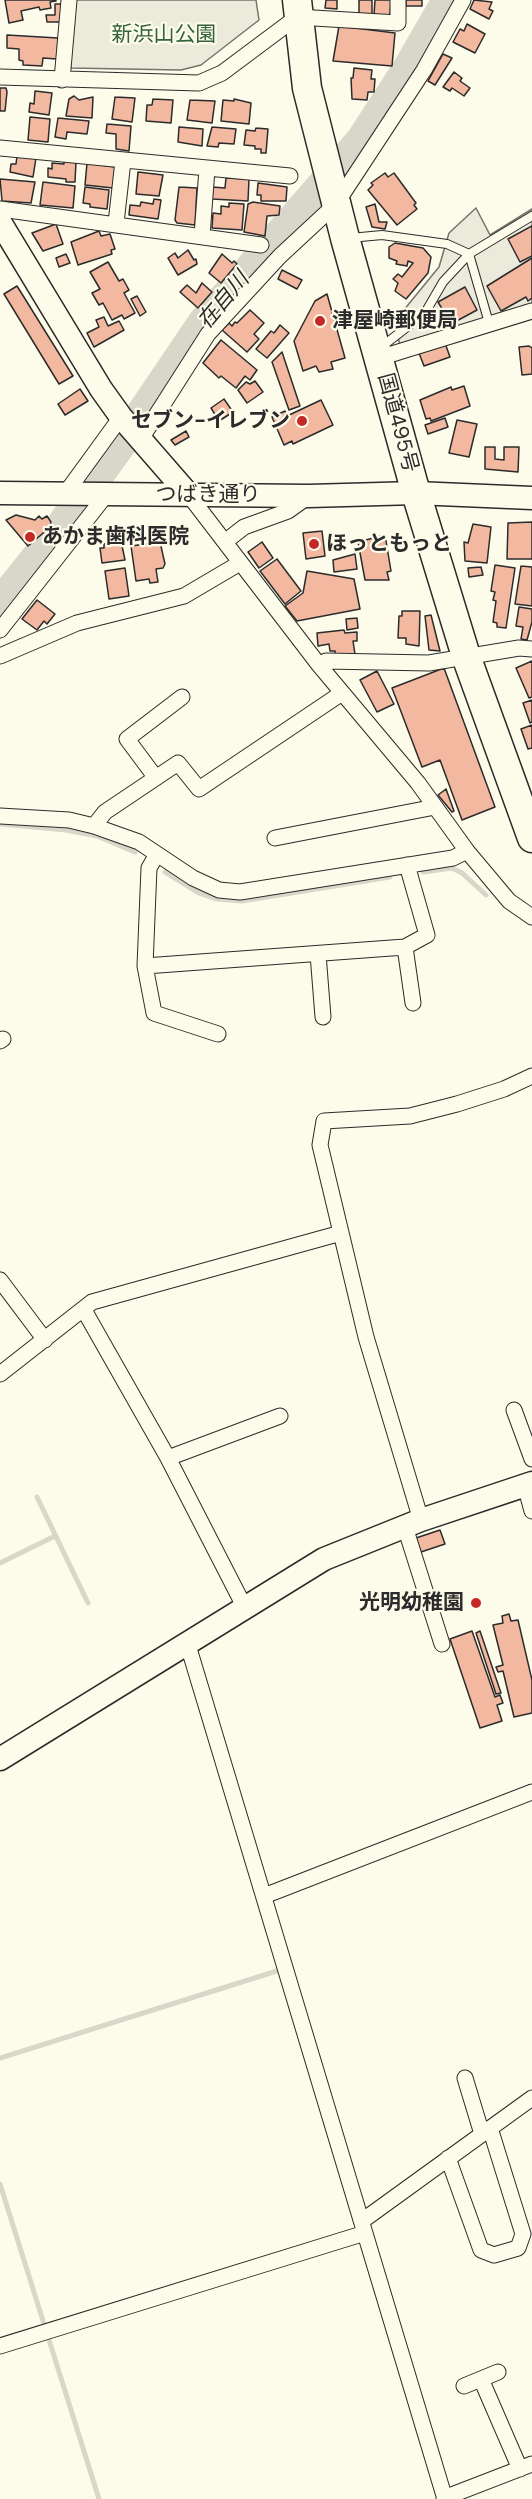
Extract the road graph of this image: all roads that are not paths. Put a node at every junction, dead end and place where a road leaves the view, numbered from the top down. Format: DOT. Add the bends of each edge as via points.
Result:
graph roads {
  1 [pos="69,0"];
  2 [pos="398,0"];
  3 [pos="463,0"];
  4 [pos="297,8"];
  5 [pos="0,77"];
  6 [pos="62,80"];
  7 [pos="0,148"];
  8 [pos="123,161"];
  9 [pos="207,169"];
  10 [pos="290,176"];
  11 [pos="335,199"];
  12 [pos="0,209"];
  13 [pos="532,216"];
  14 [pos="0,222"];
  15 [pos="116,223"];
  16 [pos="202,236"];
  17 [pos="345,238"];
  18 [pos="261,245"];
  19 [pos="469,254"];
  20 [pos="532,311"];
  21 [pos="489,323"];
  22 [pos="378,354"];
  23 [pos="131,429"];
  24 [pos="416,493"];
  25 [pos="0,494"];
  26 [pos="85,494"];
  27 [pos="188,494"];
  28 [pos="309,496"];
  29 [pos="532,498"];
  30 [pos="226,541"];
  31 [pos="240,563"];
  32 [pos="0,630"];
  33 [pos="532,649"];
  34 [pos="0,656"];
  35 [pos="466,656"];
  36 [pos="319,665"];
  37 [pos="342,693"];
  38 [pos="182,697"];
  39 [pos="156,778"];
  40 [pos="435,807"];
  41 [pos="0,816"];
  42 [pos="94,826"];
  43 [pos="275,838"];
  44 [pos="532,838"];
  45 [pos="467,851"];
  46 [pos="157,854"];
  47 [pos="407,865"];
  48 [pos="532,917"];
  49 [pos="405,947"];
  50 [pos="318,954"];
  51 [pos="146,966"];
  52 [pos="413,1003"];
  53 [pos="323,1017"];
  54 [pos="218,1034"];
  55 [pos="532,1076"];
  56 [pos="341,1233"];
  57 [pos="0,1280"];
  58 [pos="84,1310"];
  59 [pos="45,1340"];
  60 [pos="0,1374"];
  61 [pos="514,1410"];
  62 [pos="280,1416"];
  63 [pos="168,1458"];
  64 [pos="532,1459"];
  65 [pos="529,1484"];
  66 [pos="532,1511"];
  67 [pos="413,1523"];
  68 [pos="244,1606"];
  69 [pos="187,1642"];
  70 [pos="442,1644"];
  71 [pos="0,1759"];
  72 [pos="532,1792"];
  73 [pos="264,1896"];
  74 [pos="465,2078"];
  75 [pos="532,2098"];
  76 [pos="486,2131"];
  77 [pos="448,2158"];
  78 [pos="364,2227"];
  79 [pos="0,2346"];
  80 [pos="498,2372"];
  81 [pos="481,2379"];
  82 [pos="464,2386"];
  83 [pos="526,2467"];
  84 [pos="444,2499"];
  1 -- 6 [label="street"];
  2 -- 4 [label="street" via="398,23"];
  3 -- 11 [label="street" via="424,70"];
  4 -- 6 [label="street" via="222,73 199,83"];
  4 -- 11 [label="highway, 国道495号" via="307,88"];
  5 -- 6 [label="street"];
  7 -- 8 [label="street"];
  8 -- 9 [label="street"];
  8 -- 15 [label="street"];
  9 -- 10 [label="street"];
  9 -- 16 [label="street"];
  11 -- 17 [label="highway, 国道495号"];
  11 -- 23 [label="street" via="208,334"];
  12 -- 15 [label="street"];
  13 -- 19 [label="lane"];
  14 -- 23 [label="street"];
  15 -- 16 [label="street"];
  16 -- 18 [label="street"];
  17 -- 19 [label="lane" via="382,235 447,244"];
  17 -- 22 [label="highway, 国道495号"];
  19 -- 21 [label="lane"];
  19 -- 22 [label="lane" via="443,282 425,313"];
  20 -- 21 [label="street"];
  21 -- 22 [label="street"];
  22 -- 24 [label="highway, 国道495号"];
  23 -- 26 [label="street"];
  23 -- 27 [label="street"];
  24 -- 28 [label="street, つばき通り"];
  24 -- 29 [label="street, つばき通り"];
  24 -- 35 [label="highway, 国道495号"];
  25 -- 26 [label="street, つばき通り"];
  26 -- 27 [label="street, つばき通り"];
  26 -- 32 [label="street"];
  27 -- 28 [label="street, つばき通り"];
  27 -- 30 [label="street"];
  28 -- 30 [label="street" via="288,511 244,527"];
  30 -- 31 [label="street"];
  31 -- 34 [label="street" via="184,596 77,623"];
  31 -- 36 [label="street"];
  33 -- 35 [label="street"];
  35 -- 36 [label="street" via="429,663 326,661"];
  35 -- 44 [label="highway, 国道495号"];
  36 -- 37 [label="street"];
  37 -- 39 [label="street" via="199,789 178,763"];
  37 -- 40 [label="street"];
  38 -- 39 [label="street" via="127,739"];
  39 -- 42 [label="street" via="105,812"];
  40 -- 43 [label="street"];
  40 -- 45 [label="street"];
  41 -- 42 [label="street" via="69,820"];
  42 -- 46 [label="street" via="139,842"];
  45 -- 47 [label="street" via="453,858"];
  45 -- 48 [label="street" via="509,901"];
  46 -- 47 [label="street" via="219,890 240,892"];
  46 -- 51 [label="street" via="149,868"];
  47 -- 49 [label="street" via="427,935"];
  49 -- 50 [label="street"];
  49 -- 52 [label="street"];
  50 -- 51 [label="street"];
  50 -- 53 [label="street"];
  51 -- 54 [label="street" via="154,1013"];
  55 -- 56 [label="street" via="495,1092 410,1116 324,1121 320,1145"];
  56 -- 58 [label="street" via="92,1302"];
  56 -- 67 [label="street"];
  57 -- 59 [label="street"];
  58 -- 59 [label="street"];
  58 -- 63 [label="street"];
  59 -- 60 [label="street"];
  61 -- 64 [label="street"];
  62 -- 63 [label="street"];
  63 -- 68 [label="street"];
  65 -- 66 [label="street"];
  65 -- 67 [label="street"];
  67 -- 68 [label="street" via="324,1559"];
  67 -- 70 [label="street"];
  68 -- 69 [label="street"];
  69 -- 71 [label="street"];
  69 -- 73 [label="street"];
  72 -- 73 [label="street"];
  73 -- 78 [label="street"];
  74 -- 76 [label="street"];
  75 -- 76 [label="street"];
  76 -- 77 [label="street"];
  76 -- 77 [label="street" via="523,2235 518,2248 494,2255 481,2250"];
  77 -- 78 [label="street"];
  78 -- 79 [label="street"];
  78 -- 84 [label="street"];
  80 -- 81 [label="street"];
  81 -- 82 [label="street"];
  81 -- 83 [label="street"];
  83 -- 84 [label="street"];
}
